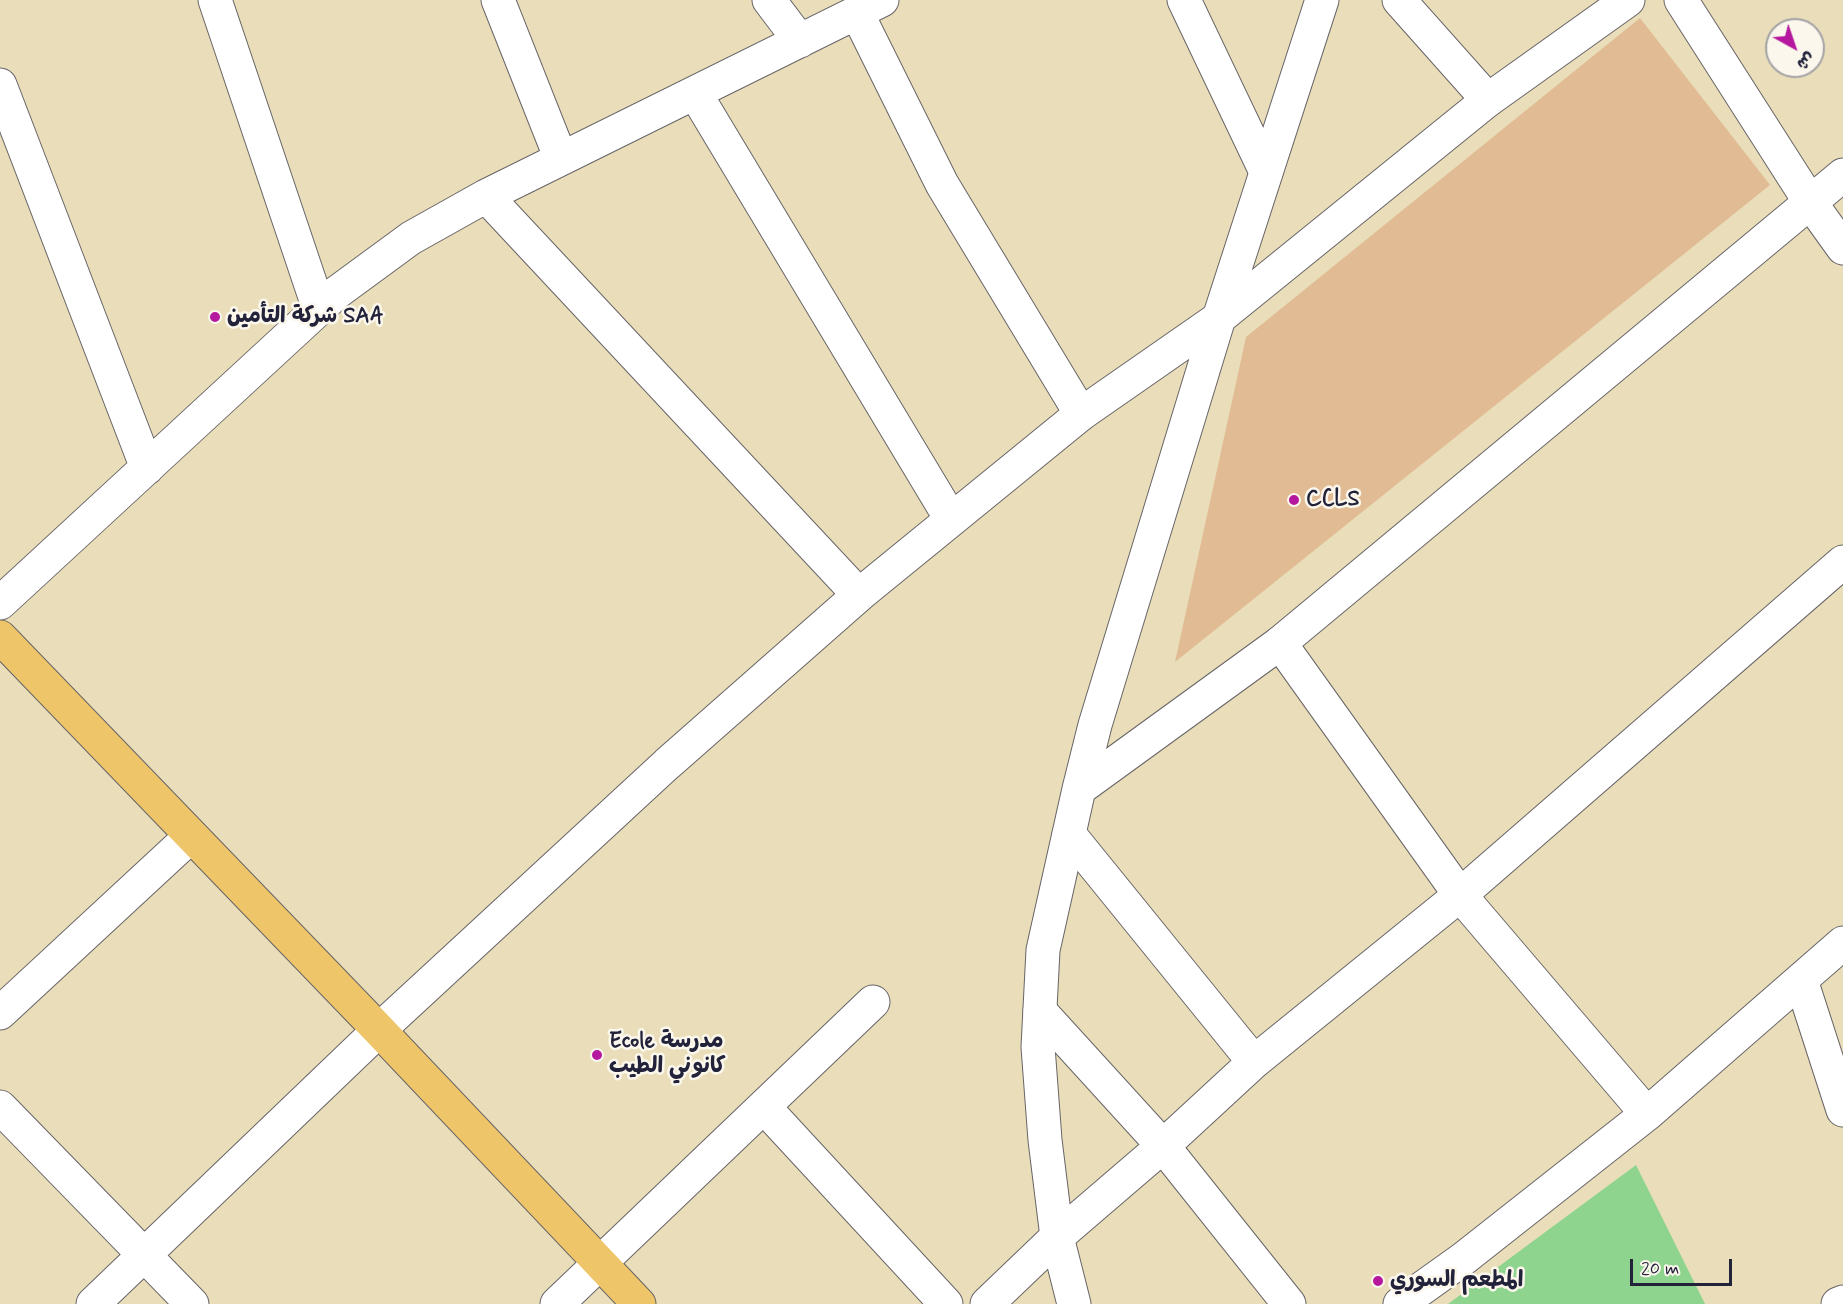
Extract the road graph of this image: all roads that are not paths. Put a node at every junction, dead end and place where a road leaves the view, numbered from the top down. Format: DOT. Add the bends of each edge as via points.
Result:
graph roads {
  1 [pos="215,0"];
  2 [pos="498,0"];
  3 [pos="769,0"];
  4 [pos="1184,0"];
  5 [pos="1322,0"];
  6 [pos="1399,0"];
  7 [pos="1628,0"];
  8 [pos="1681,0"];
  9 [pos="870,6"];
  10 [pos="800,41"];
  11 [pos="0,85"];
  12 [pos="695,93"];
  13 [pos="1488,100"];
  14 [pos="561,159"];
  15 [pos="1266,172"];
  16 [pos="1843,175"];
  17 [pos="486,196"];
  18 [pos="1810,202"];
  19 [pos="1843,248"];
  20 [pos="319,309"];
  21 [pos="1219,318"];
  22 [pos="1081,414"];
  23 [pos="147,468"];
  24 [pos="951,519"];
  25 [pos="1843,562"];
  26 [pos="859,595"];
  27 [pos="0,603"];
  28 [pos="0,637"];
  29 [pos="1280,643"];
  30 [pos="1079,789"];
  31 [pos="1069,834"];
  32 [pos="190,836"];
  33 [pos="1460,895"];
  34 [pos="1843,943"];
  35 [pos="1800,980"];
  36 [pos="873,1002"];
  37 [pos="1040,1011"];
  38 [pos="0,1013"];
  39 [pos="379,1030"];
  40 [pos="1254,1062"];
  41 [pos="0,1107"];
  42 [pos="764,1107"];
  43 [pos="1843,1110"];
  44 [pos="1647,1114"];
  45 [pos="1163,1146"];
  46 [pos="1057,1237"];
  47 [pos="144,1255"];
  48 [pos="601,1263"];
  49 [pos="1843,1302"];
  50 [pos="93,1304"];
  51 [pos="192,1304"];
  52 [pos="557,1304"];
  53 [pos="639,1304"];
  54 [pos="945,1304"];
  55 [pos="987,1304"];
  56 [pos="1074,1304"];
  57 [pos="1289,1304"];
  58 [pos="1400,1304"];
  59 [pos="1838,1304"];
  1 -- 20 [label="street"];
  2 -- 14 [label="street"];
  3 -- 10 [label="street"];
  4 -- 15 [label="street"];
  5 -- 15 [label="street"];
  6 -- 13 [label="street"];
  7 -- 13 [label="street"];
  8 -- 18 [label="street"];
  9 -- 10 [label="street"];
  9 -- 22 [label="street" via="942,184"];
  10 -- 12 [label="street"];
  11 -- 23 [label="street"];
  12 -- 14 [label="street"];
  12 -- 24 [label="street"];
  13 -- 21 [label="street"];
  14 -- 17 [label="street"];
  15 -- 21 [label="street"];
  16 -- 18 [label="street"];
  17 -- 20 [label="street" via="411,238"];
  17 -- 26 [label="street"];
  18 -- 19 [label="street"];
  18 -- 29 [label="street"];
  20 -- 23 [label="street"];
  21 -- 22 [label="street"];
  21 -- 30 [label="street"];
  22 -- 24 [label="street"];
  23 -- 27 [label="street"];
  24 -- 26 [label="street"];
  25 -- 33 [label="street"];
  26 -- 39 [label="street" via="667,764"];
  28 -- 32 [label="main road"];
  29 -- 30 [label="street"];
  29 -- 33 [label="street"];
  30 -- 31 [label="street"];
  31 -- 37 [label="street" via="1043,950"];
  31 -- 40 [label="street"];
  32 -- 38 [label="street"];
  32 -- 39 [label="main road"];
  33 -- 40 [label="street"];
  33 -- 44 [label="street"];
  34 -- 35 [label="street"];
  35 -- 43 [label="street"];
  35 -- 44 [label="street"];
  36 -- 42 [label="street"];
  37 -- 45 [label="street"];
  37 -- 46 [label="street" via="1038,1047"];
  39 -- 47 [label="street"];
  39 -- 48 [label="main road"];
  40 -- 45 [label="street"];
  41 -- 47 [label="street"];
  42 -- 48 [label="street"];
  42 -- 54 [label="street"];
  44 -- 58 [label="street"];
  45 -- 46 [label="street"];
  45 -- 57 [label="street"];
  46 -- 55 [label="street"];
  46 -- 56 [label="street"];
  47 -- 50 [label="street"];
  47 -- 51 [label="street"];
  48 -- 52 [label="street"];
  48 -- 53 [label="main road"];
  49 -- 59 [label="street"];
}
